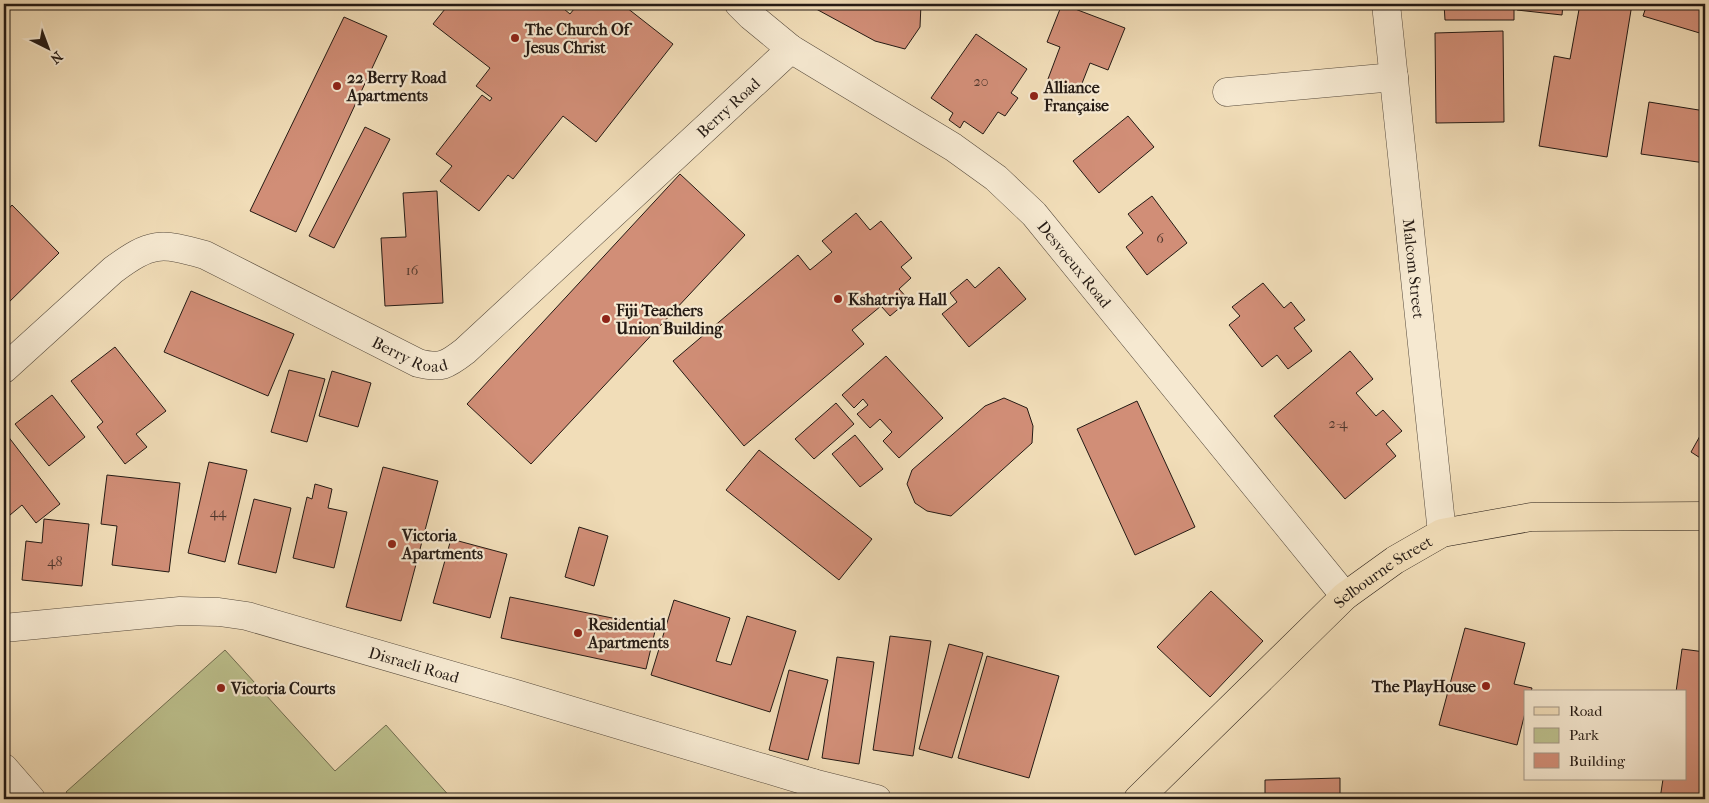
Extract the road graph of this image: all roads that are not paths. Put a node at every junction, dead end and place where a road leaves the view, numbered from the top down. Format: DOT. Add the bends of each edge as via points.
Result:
graph roads {
  1 [pos="739,4"];
  2 [pos="1386,4"];
  3 [pos="791,49"];
  4 [pos="1394,77"];
  5 [pos="1227,92"];
  6 [pos="4,369"];
  7 [pos="1705,516"];
  8 [pos="1442,533"];
  9 [pos="1345,596"];
  10 [pos="4,628"];
  11 [pos="4,768"];
  12 [pos="816,791"];
  13 [pos="31,799"];
  14 [pos="877,799"];
  15 [pos="1138,799"];
  1 -- 3 [label="street, Desvoeux Road"];
  2 -- 4 [label="street, Malcom Street"];
  3 -- 6 [label="street, Berry Road" via="451,362 434,367 418,363 204,255 175,246 160,246 130,257 113,270"];
  3 -- 9 [label="street, Desvoeux Road" via="953,147 996,178 1034,214"];
  4 -- 5 [label="street"];
  4 -- 8 [label="street, Malcom Street"];
  7 -- 8 [label="main road, Selbourne Street" via="1531,517"];
  8 -- 9 [label="main road, Selbourne Street" via="1395,560"];
  9 -- 15 [label="main road, Selbourne Street"];
  10 -- 12 [label="street, Disraeli Road" via="180,611 247,616 507,691"];
  11 -- 13 [label="street"];
  12 -- 14 [label="street, Disraeli Road"];
}
